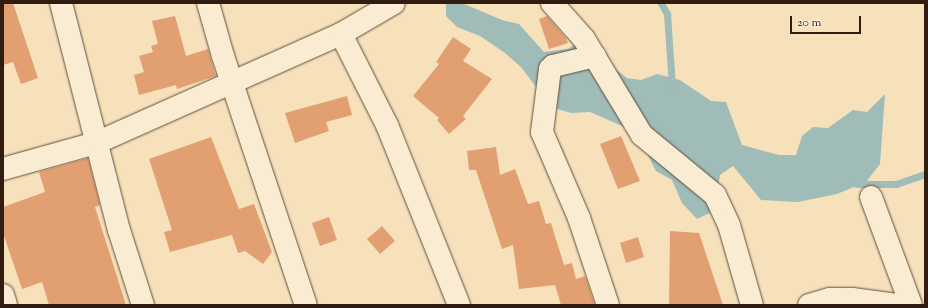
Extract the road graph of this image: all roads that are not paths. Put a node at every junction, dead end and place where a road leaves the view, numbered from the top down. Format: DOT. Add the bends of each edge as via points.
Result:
graph roads {
  1 [pos="61,3"];
  2 [pos="208,3"];
  3 [pos="394,3"];
  4 [pos="552,3"];
  5 [pos="341,34"];
  6 [pos="595,56"];
  7 [pos="232,83"];
  8 [pos="96,143"];
  9 [pos="3,169"];
  10 [pos="871,197"];
  11 [pos="3,295"];
  12 [pos="6,305"];
  13 [pos="143,305"];
  14 [pos="306,305"];
  15 [pos="459,305"];
  16 [pos="608,305"];
  17 [pos="752,305"];
  18 [pos="809,305"];
  19 [pos="897,305"];
  20 [pos="911,305"];
  1 -- 8 [label="street"];
  2 -- 7 [label="street"];
  3 -- 5 [label="street"];
  4 -- 6 [label="street" via="584,39"];
  5 -- 7 [label="street"];
  5 -- 15 [label="street" via="387,125"];
  6 -- 16 [label="street" via="553,66 550,69 542,132 579,218"];
  6 -- 17 [label="street" via="642,135 715,195 729,225"];
  7 -- 8 [label="street"];
  7 -- 14 [label="street"];
  8 -- 9 [label="street"];
  8 -- 13 [label="street" via="119,230"];
  10 -- 20 [label="street"];
  11 -- 12 [label="street"];
  18 -- 19 [label="street" via="830,299"];
}
